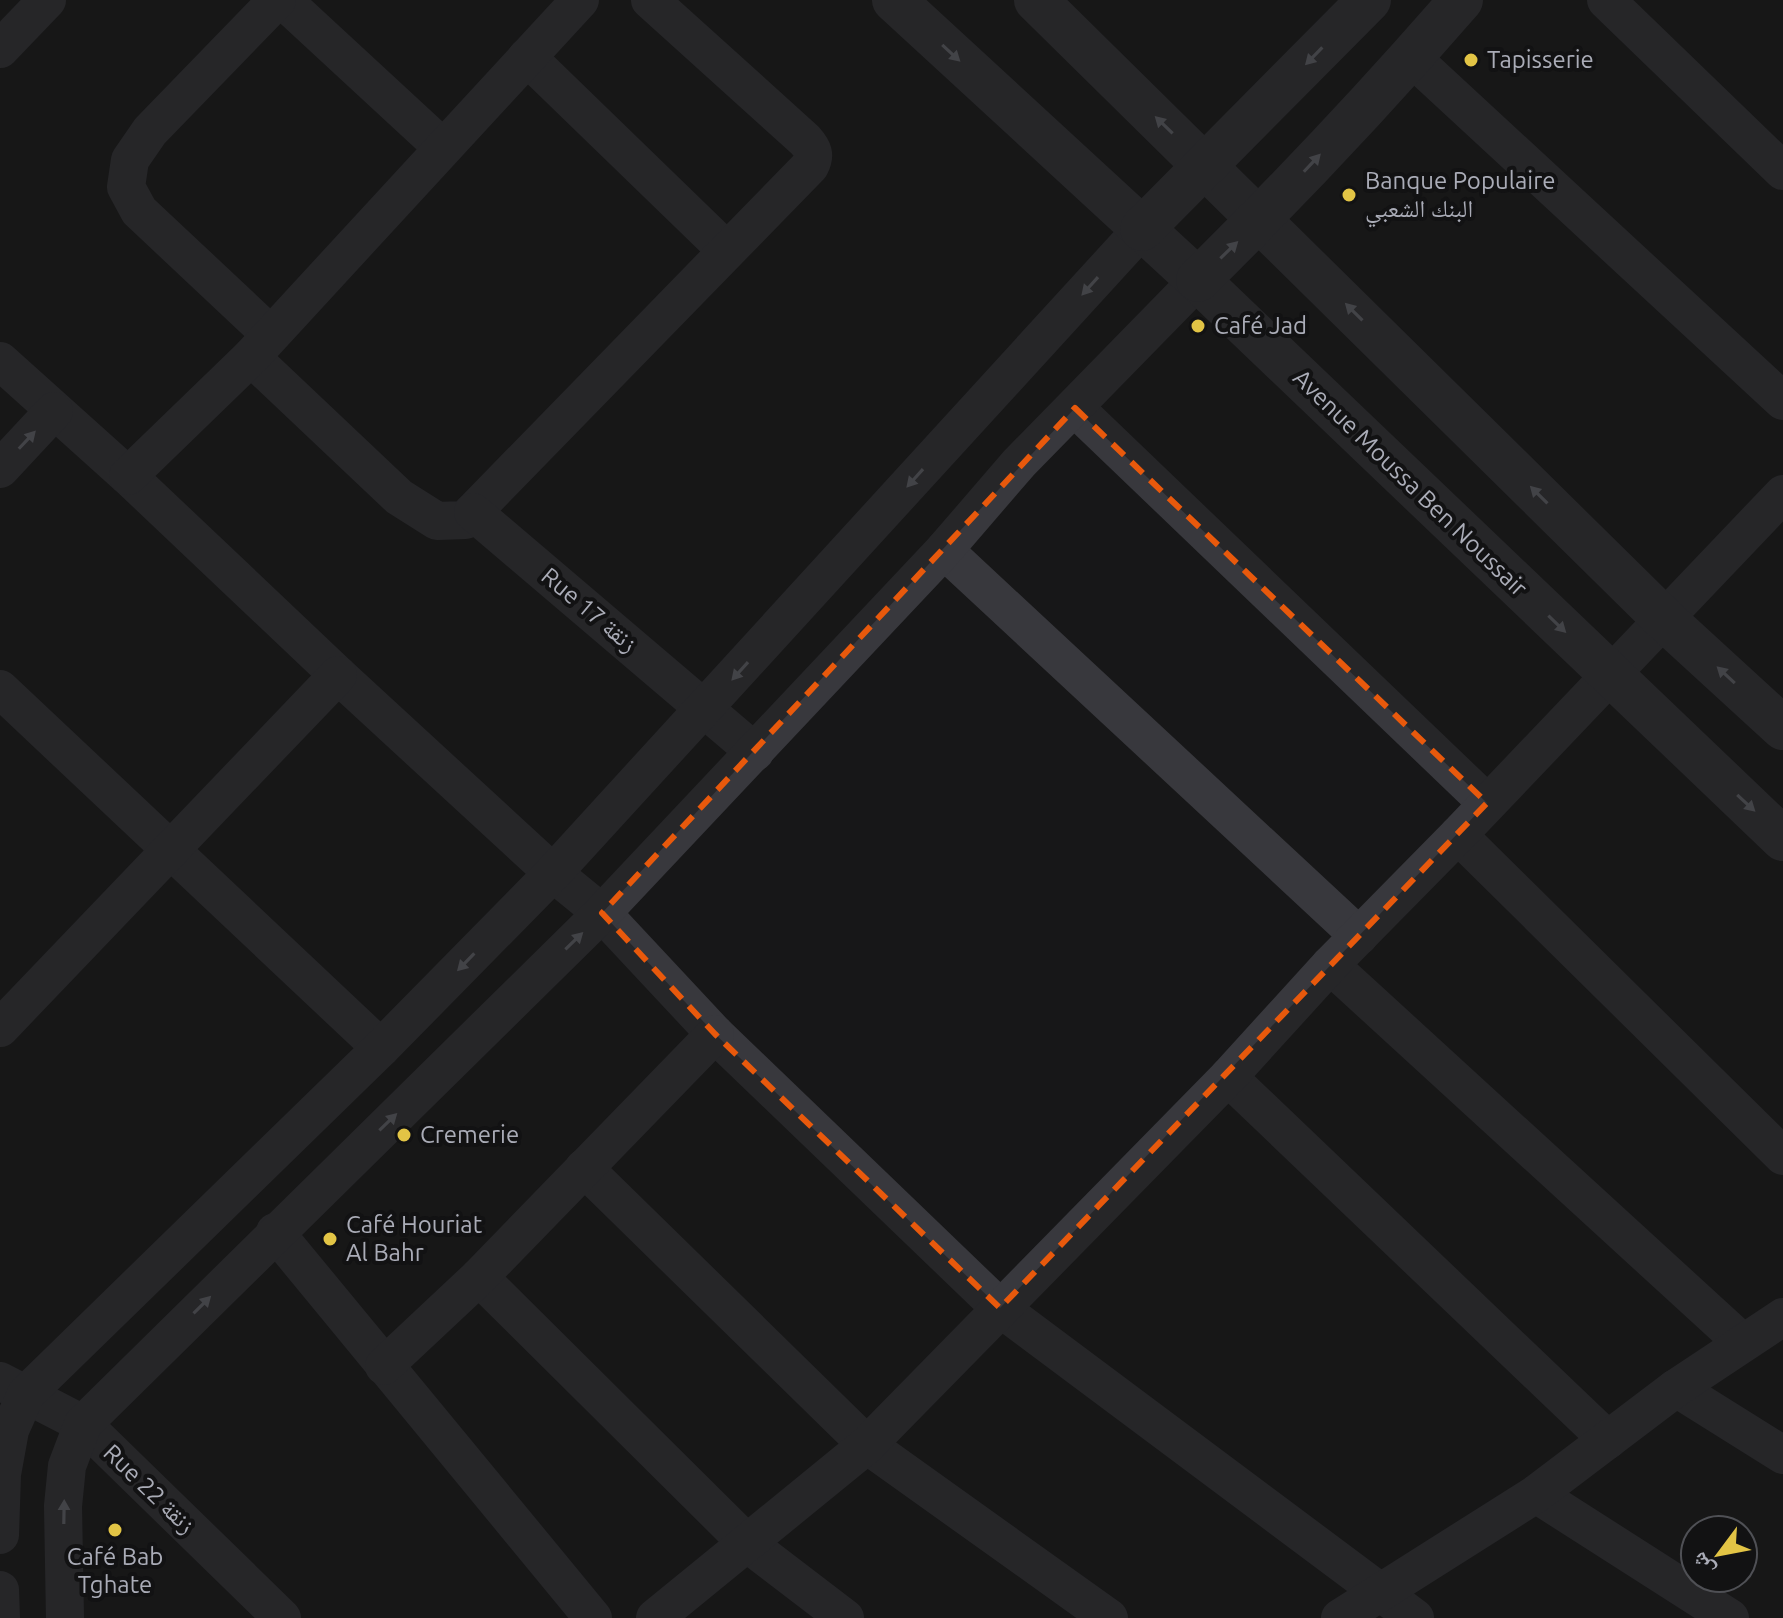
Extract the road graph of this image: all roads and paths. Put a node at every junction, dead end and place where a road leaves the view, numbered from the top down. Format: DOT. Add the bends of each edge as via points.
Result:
graph roads {
  1 [pos="47,0"];
  2 [pos="277,0"];
  3 [pos="283,0"];
  4 [pos="580,0"];
  5 [pos="650,0"];
  6 [pos="894,0"];
  7 [pos="1036,0"];
  8 [pos="1461,0"];
  9 [pos="1606,0"];
  10 [pos="1359,3"];
  11 [pos="0,49"];
  12 [pos="527,57"];
  13 [pos="1411,57"];
  14 [pos="442,147"];
  15 [pos="1205,167"];
  16 [pos="1783,171"];
  17 [pos="1259,220"];
  18 [pos="1142,229"];
  19 [pos="726,250"];
  20 [pos="1198,280"];
  21 [pos="260,345"];
  22 [pos="0,361"];
  23 [pos="1783,401"];
  24 [pos="1075,408"];
  25 [pos="54,411"];
  26 [pos="0,469"];
  27 [pos="128,476"];
  28 [pos="1783,494"];
  29 [pos="469,516"];
  30 [pos="944,550"];
  31 [pos="1664,619"];
  32 [pos="1609,674"];
  33 [pos="338,675"];
  34 [pos="0,689"];
  35 [pos="706,708"];
  36 [pos="1783,728"];
  37 [pos="755,752"];
  38 [pos="1487,803"];
  39 [pos="1458,835"];
  40 [pos="1783,839"];
  41 [pos="170,852"];
  42 [pos="553,873"];
  43 [pos="602,913"];
  44 [pos="1359,936"];
  45 [pos="1330,965"];
  46 [pos="0,1028"];
  47 [pos="715,1034"];
  48 [pos="381,1048"];
  49 [pos="1228,1077"];
  50 [pos="1783,1156"];
  51 [pos="584,1168"];
  52 [pos="275,1232"];
  53 [pos="479,1277"];
  54 [pos="1000,1308"];
  55 [pos="1783,1317"];
  56 [pos="1743,1343"];
  57 [pos="384,1366"];
  58 [pos="13,1388"];
  59 [pos="1676,1388"];
  60 [pos="83,1424"];
  61 [pos="1608,1440"];
  62 [pos="867,1445"];
  63 [pos="1783,1455"];
  64 [pos="1536,1494"];
  65 [pos="0,1535"];
  66 [pos="748,1544"];
  67 [pos="0,1590"];
  68 [pos="1379,1591"];
  69 [pos="1,1618"];
  70 [pos="65,1618"];
  71 [pos="282,1618"];
  72 [pos="593,1618"];
  73 [pos="655,1618"];
  74 [pos="845,1618"];
  75 [pos="1109,1618"];
  76 [pos="1340,1618"];
  77 [pos="1415,1618"];
  78 [pos="1730,1618"];
  1 -- 11 [label="street"];
  2 -- 21 [label="street" via="150,131 130,160 126,187 139,211"];
  3 -- 14 [label="street"];
  4 -- 12 [label="street"];
  5 -- 19 [label="street" via="814,150 810,166"];
  6 -- 18 [label="street, Avenue Moussa Ben Noussair, one-way"];
  15 -- 7 [label="street, one-way"];
  8 -- 13 [label="street"];
  9 -- 16 [label="street"];
  10 -- 15 [label="street, one-way"];
  12 -- 14 [label="street"];
  12 -- 19 [label="street"];
  17 -- 13 [label="street, one-way"];
  13 -- 23 [label="street"];
  14 -- 21 [label="street"];
  15 -- 17 [label="street"];
  15 -- 18 [label="street"];
  20 -- 17 [label="street, one-way"];
  31 -- 17 [label="street, one-way"];
  18 -- 20 [label="street, Avenue Moussa Ben Noussair"];
  18 -- 35 [label="street, one-way"];
  19 -- 29 [label="street"];
  20 -- 24 [label="street"];
  20 -- 32 [label="street, Avenue Moussa Ben Noussair, one-way"];
  21 -- 27 [label="street"];
  21 -- 29 [label="street" via="399,497 437,521"];
  22 -- 25 [label="street"];
  24 -- 30 [label="street"];
  24 -- 38 [label="street"];
  26 -- 25 [label="street, one-way"];
  25 -- 27 [label="street"];
  27 -- 33 [label="street"];
  28 -- 31 [label="street"];
  29 -- 35 [label="street, Rue 17 زنقة"];
  30 -- 37 [label="street"];
  30 -- 44 [label="street"];
  31 -- 32 [label="street"];
  36 -- 31 [label="street, one-way"];
  32 -- 38 [label="street"];
  32 -- 40 [label="street, Avenue Moussa Ben Noussair, one-way"];
  33 -- 41 [label="street"];
  33 -- 42 [label="street"];
  34 -- 41 [label="street"];
  35 -- 37 [label="street, Rue 17 زنقة"];
  35 -- 42 [label="street"];
  37 -- 43 [label="street"];
  38 -- 39 [label="street"];
  39 -- 44 [label="street"];
  39 -- 50 [label="street"];
  41 -- 46 [label="street"];
  41 -- 48 [label="street"];
  42 -- 43 [label="street"];
  42 -- 48 [label="street, one-way"];
  43 -- 47 [label="street"];
  52 -- 43 [label="street, one-way"];
  44 -- 45 [label="street"];
  45 -- 49 [label="street"];
  45 -- 56 [label="street"];
  47 -- 51 [label="street"];
  47 -- 54 [label="street"];
  48 -- 58 [label="street"];
  49 -- 54 [label="street"];
  49 -- 61 [label="street"];
  51 -- 53 [label="street"];
  51 -- 62 [label="street"];
  52 -- 57 [label="street"];
  60 -- 52 [label="street, one-way"];
  53 -- 57 [label="street"];
  53 -- 66 [label="street"];
  54 -- 62 [label="street"];
  54 -- 68 [label="street"];
  55 -- 56 [label="street"];
  56 -- 59 [label="street"];
  57 -- 72 [label="street"];
  58 -- 60 [label="street, Rue 22 زنقة"];
  58 -- 65 [label="street"];
  59 -- 61 [label="street"];
  59 -- 63 [label="street"];
  70 -- 60 [label="street, one-way" via="63,1506 67,1466"];
  60 -- 71 [label="street, Rue 22 زنقة"];
  61 -- 64 [label="street"];
  62 -- 66 [label="street"];
  62 -- 75 [label="street"];
  64 -- 68 [label="street"];
  64 -- 78 [label="street"];
  66 -- 73 [label="street"];
  66 -- 74 [label="street"];
  67 -- 69 [label="street"];
  68 -- 76 [label="street"];
  68 -- 77 [label="street"];
}
